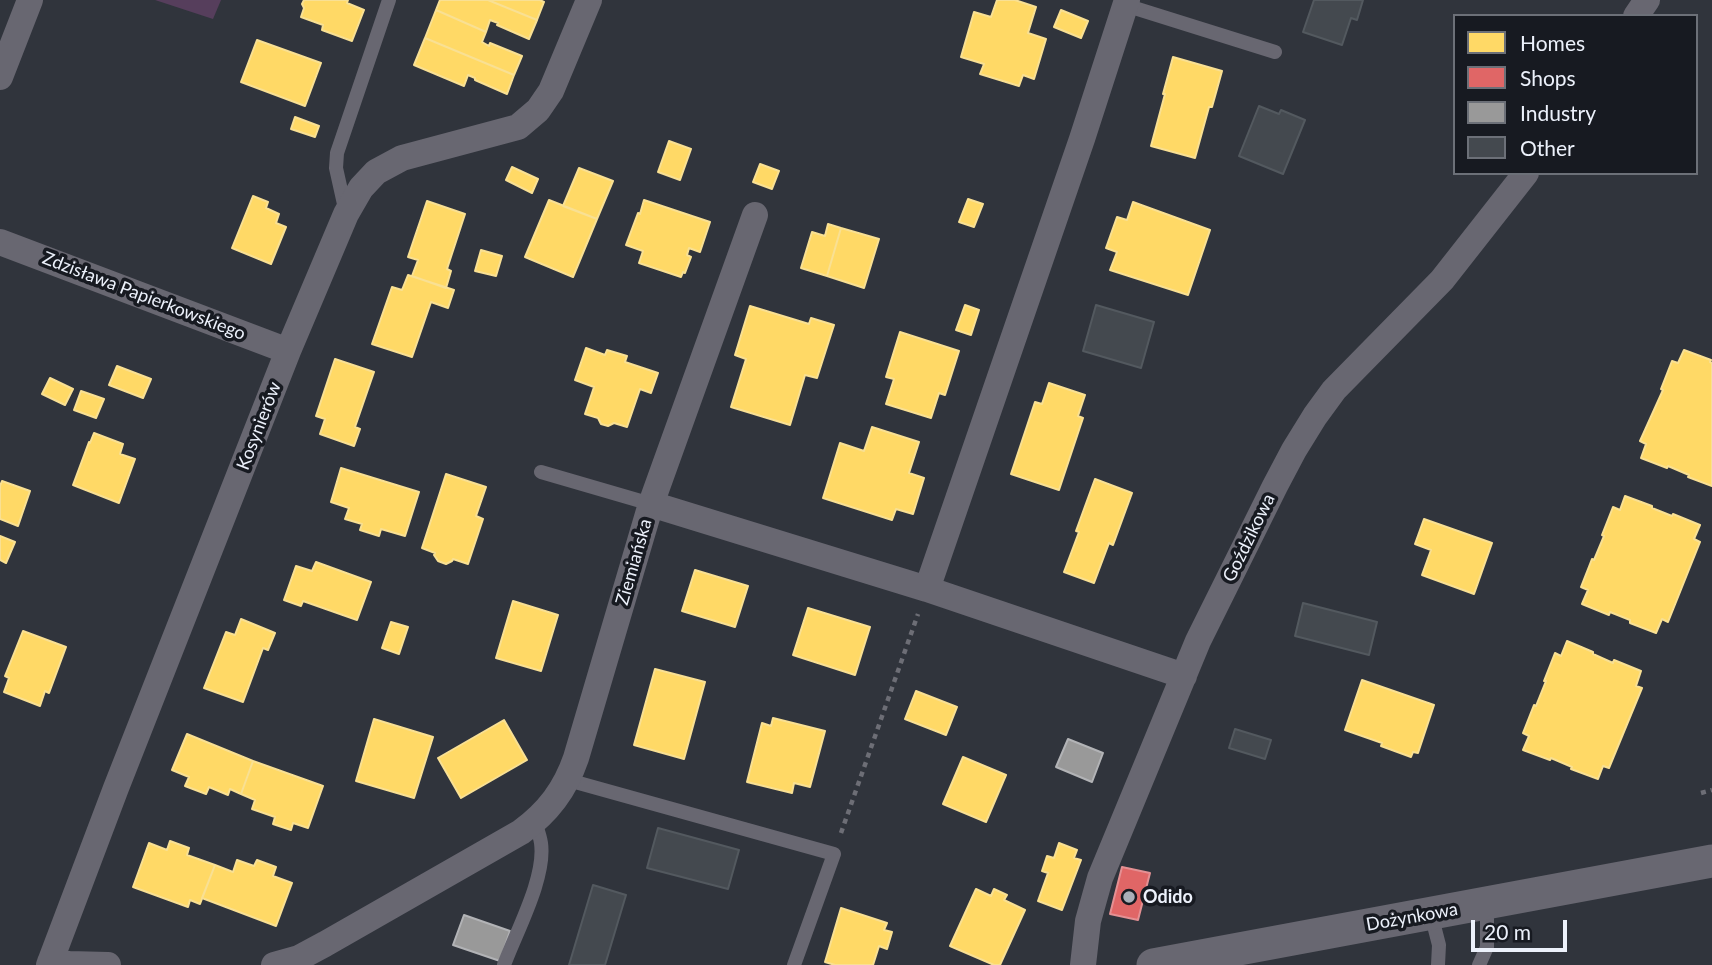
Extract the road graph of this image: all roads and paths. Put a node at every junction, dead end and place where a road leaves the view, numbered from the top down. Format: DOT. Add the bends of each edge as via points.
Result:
graph roads {
  1 [pos="30,0"];
  2 [pos="389,0"];
  3 [pos="589,0"];
  4 [pos="1126,2"];
  5 [pos="1275,52"];
  6 [pos="0,77"];
  7 [pos="1524,175"];
  8 [pos="346,214"];
  9 [pos="755,215"];
  10 [pos="0,242"];
  11 [pos="288,351"];
  12 [pos="541,472"];
  13 [pos="651,504"];
  14 [pos="927,589"];
  15 [pos="1184,677"];
  16 [pos="568,780"];
  17 [pos="1712,790"];
  18 [pos="1701,793"];
  19 [pos="535,821"];
  20 [pos="834,854"];
  21 [pos="1712,861"];
  22 [pos="1484,904"];
  23 [pos="1432,914"];
  24 [pos="50,964"];
  25 [pos="108,965"];
  26 [pos="274,965"];
  27 [pos="504,965"];
  28 [pos="794,965"];
  29 [pos="1083,965"];
  30 [pos="1153,965"];
  31 [pos="1438,965"];
  32 [pos="1479,965"];
  1 -- 6 [label="street"];
  2 -- 8 [label="lane" via="337,153"];
  3 -- 8 [label="street, Kosynierów" via="551,91 538,110 518,127 393,162 361,188"];
  4 -- 5 [label="lane"];
  4 -- 14 [label="street"];
  7 -- 15 [label="street, Goździkowa" via="1442,280 1315,416 1275,485"];
  8 -- 11 [label="street, Kosynierów"];
  9 -- 13 [label="street"];
  10 -- 11 [label="street, Zdzisława Papierkowskiego"];
  11 -- 24 [label="street, Kosynierów"];
  12 -- 13 [label="lane"];
  13 -- 14 [label="street, Ziemiańska"];
  13 -- 16 [label="street, Ziemiańska"];
  14 -- 15 [label="street, Ziemiańska"];
  14 -- 20 [label="path"];
  15 -- 29 [label="street, Goździkowa" via="1100,878 1088,921"];
  16 -- 19 [label="street, Ziemiańska"];
  16 -- 20 [label="lane"];
  17 -- 18 [label="path"];
  19 -- 26 [label="street, Ziemiańska" via="325,944"];
  19 -- 27 [label="lane" via="541,866"];
  20 -- 28 [label="lane"];
  21 -- 22 [label="street, Dożynkowa"];
  22 -- 23 [label="street, Dożynkowa"];
  22 -- 32 [label="lane" via="1487,947"];
  23 -- 30 [label="street, Dożynkowa"];
  23 -- 31 [label="lane"];
  24 -- 25 [label="street"];
}
